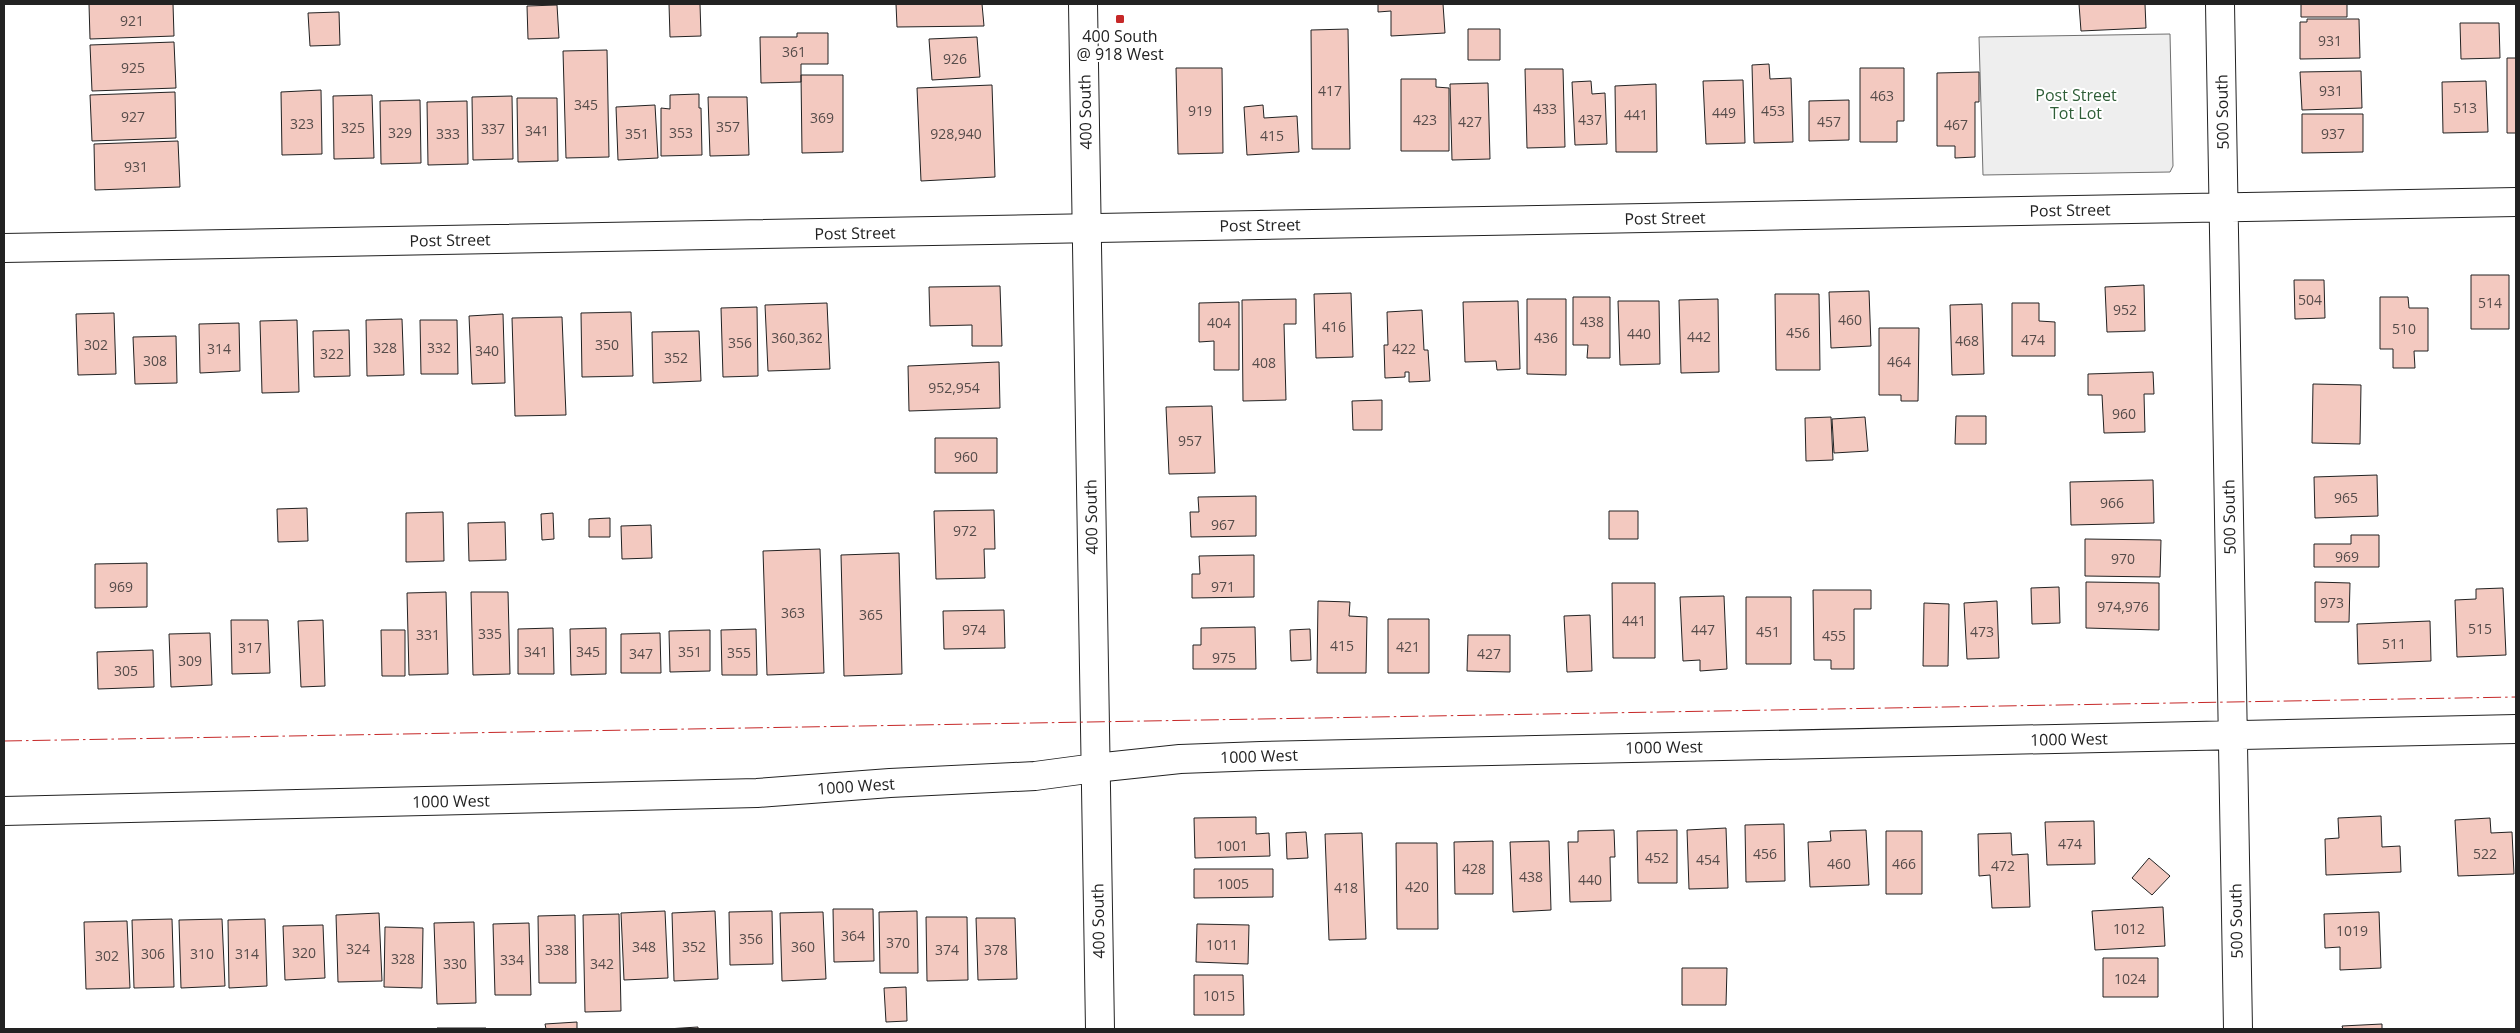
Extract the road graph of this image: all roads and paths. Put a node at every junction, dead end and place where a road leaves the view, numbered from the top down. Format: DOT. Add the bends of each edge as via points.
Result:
graph roads {
  1 [pos="1083,4"];
  2 [pos="2220,4"];
  3 [pos="2516,202"];
  4 [pos="2223,207"];
  5 [pos="1087,228"];
  6 [pos="4,248"];
  7 [pos="2516,729"];
  8 [pos="2232,735"];
  9 [pos="1095,768"];
  10 [pos="4,811"];
  11 [pos="1100,1029"];
  12 [pos="2238,1029"];
  1 -- 5 [label="street, 400 South"];
  2 -- 4 [label="street, 500 South"];
  3 -- 4 [label="street, Post Street"];
  4 -- 5 [label="street, Post Street"];
  4 -- 8 [label="street, 500 South"];
  5 -- 6 [label="street, Post Street"];
  5 -- 9 [label="street, 400 South"];
  7 -- 8 [label="street, 1000 West"];
  8 -- 9 [label="street, 1000 West" via="1261,756 1180,759"];
  8 -- 12 [label="street, 500 South"];
  9 -- 10 [label="street, 1000 West" via="1035,776 757,793"];
  9 -- 11 [label="street, 400 South"];
}
